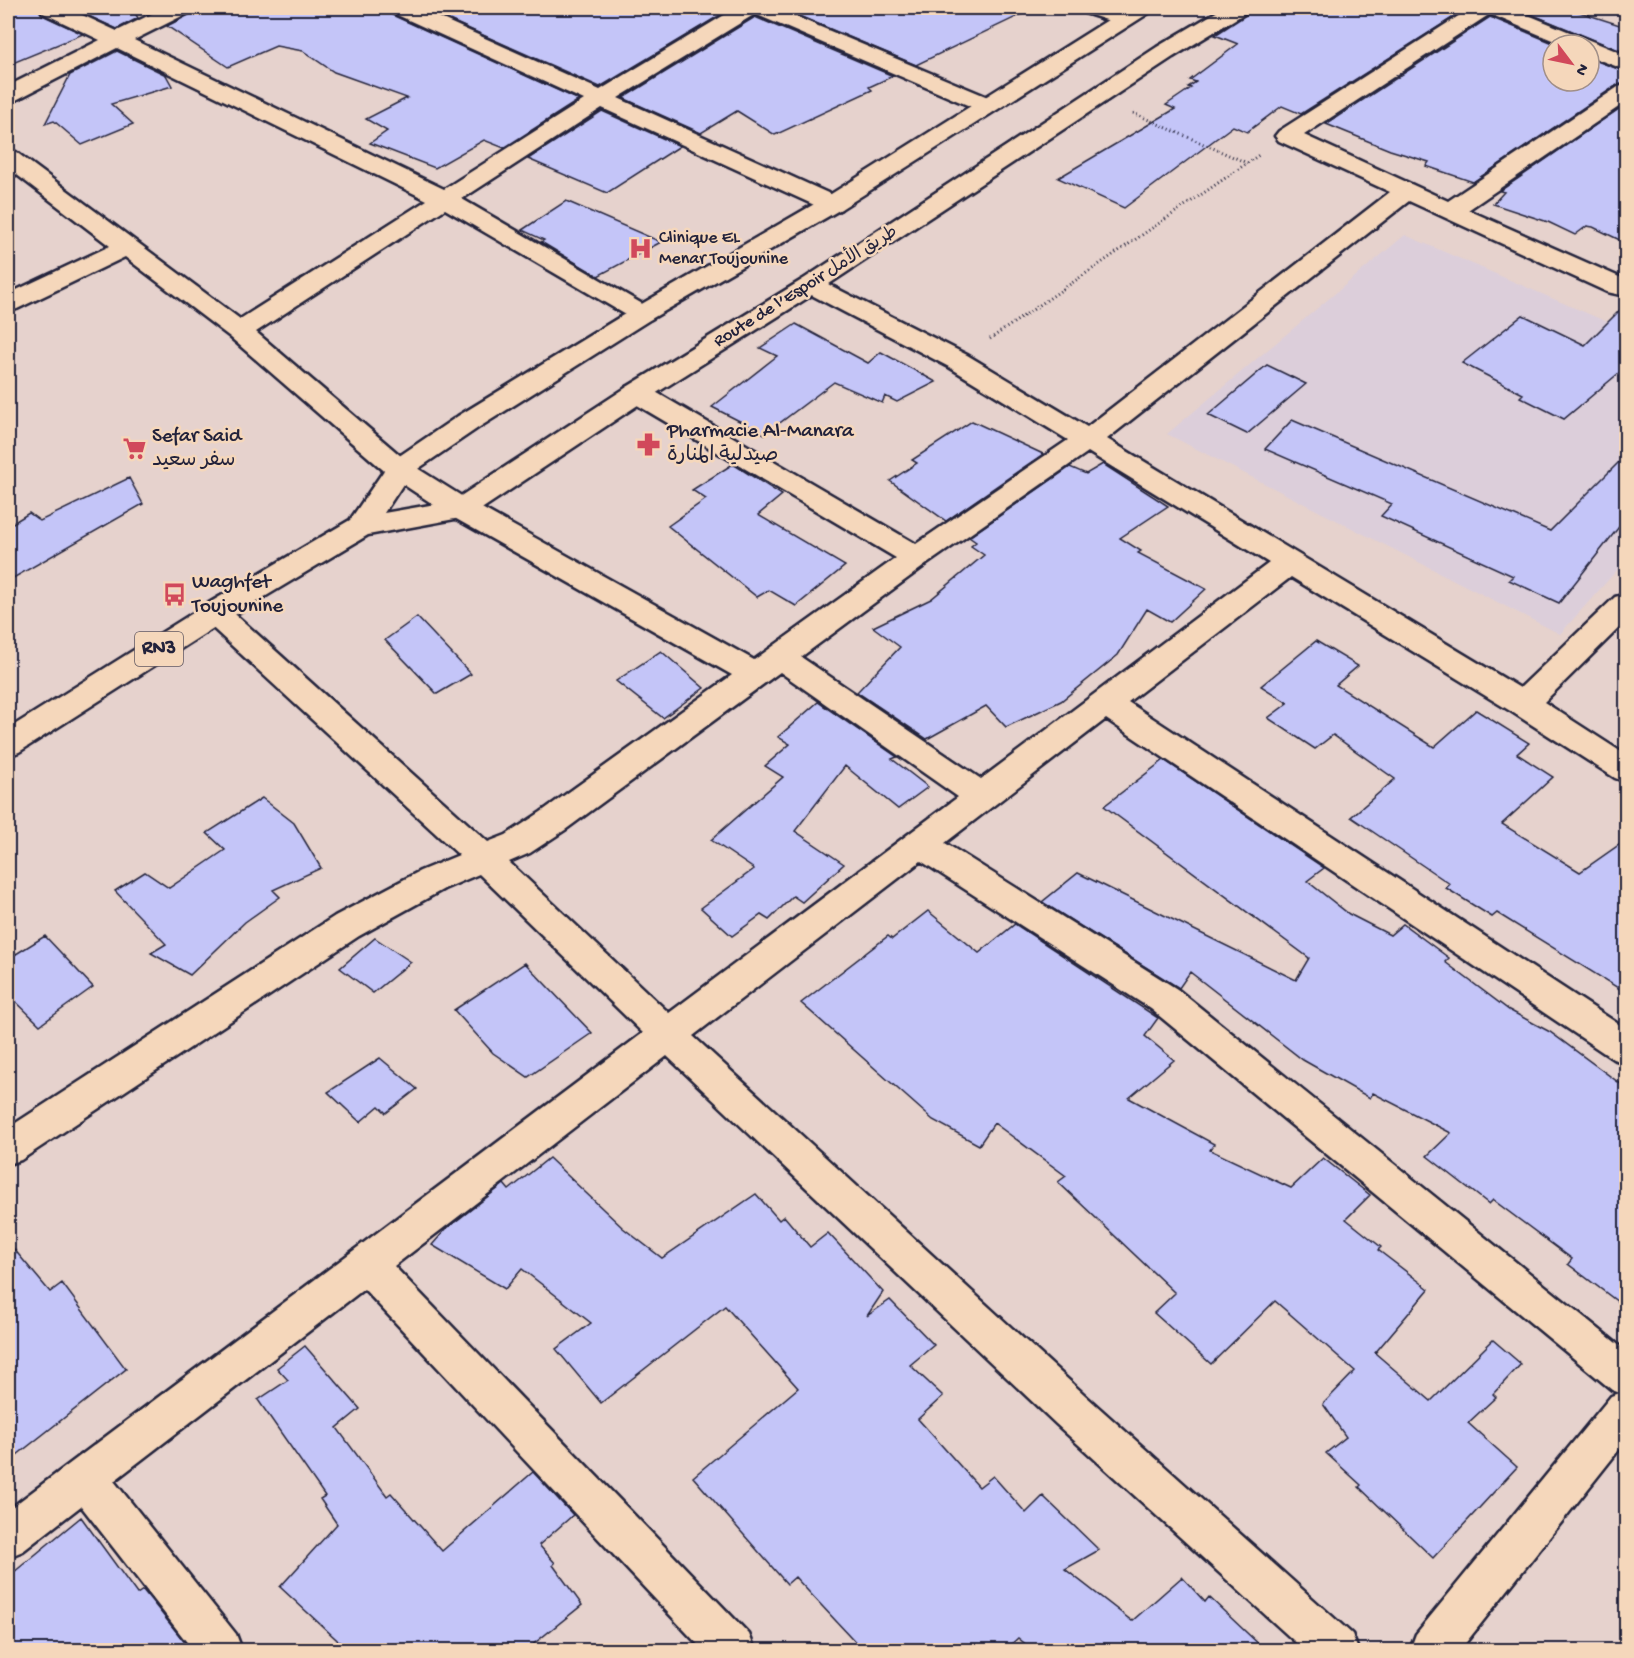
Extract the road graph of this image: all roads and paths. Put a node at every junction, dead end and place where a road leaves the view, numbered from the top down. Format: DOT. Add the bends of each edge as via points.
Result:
graph roads {
  1 [pos="51,8"];
  2 [pos="180,8"];
  3 [pos="401,8"];
  4 [pos="750,8"];
  5 [pos="758,8"];
  6 [pos="1093,8"];
  7 [pos="1237,8"];
  8 [pos="1485,8"];
  9 [pos="1494,8"];
  10 [pos="1132,13"];
  11 [pos="1554,33"];
  12 [pos="116,40"];
  13 [pos="1601,53"];
  14 [pos="1626,63"];
  15 [pos="1626,92"];
  16 [pos="8,95"];
  17 [pos="1098,97"];
  18 [pos="603,98"];
  19 [pos="987,105"];
  20 [pos="1287,136"];
  21 [pos="8,157"];
  22 [pos="1248,163"];
  23 [pos="1408,190"];
  24 [pos="447,200"];
  25 [pos="832,204"];
  26 [pos="1451,210"];
  27 [pos="127,247"];
  28 [pos="812,285"];
  29 [pos="1626,288"];
  30 [pos="8,304"];
  31 [pos="642,314"];
  32 [pos="239,331"];
  33 [pos="958,361"];
  34 [pos="637,393"];
  35 [pos="1089,439"];
  36 [pos="399,469"];
  37 [pos="461,508"];
  38 [pos="360,527"];
  39 [pos="917,557"];
  40 [pos="1288,564"];
  41 [pos="1626,604"];
  42 [pos="215,613"];
  43 [pos="769,666"];
  44 [pos="1106,703"];
  45 [pos="1523,704"];
  46 [pos="8,744"];
  47 [pos="1626,770"];
  48 [pos="982,797"];
  49 [pos="921,844"];
  50 [pos="485,859"];
  51 [pos="667,1034"];
  52 [pos="1626,1048"];
  53 [pos="8,1148"];
  54 [pos="366,1264"];
  55 [pos="1626,1376"];
  56 [pos="1626,1410"];
  57 [pos="85,1477"];
  58 [pos="8,1536"];
  59 [pos="220,1650"];
  60 [pos="733,1650"];
  61 [pos="1336,1650"];
  62 [pos="1432,1650"];
  1 -- 12 [label="main road"];
  2 -- 12 [label="main road"];
  3 -- 18 [label="main road"];
  4 -- 18 [label="main road"];
  5 -- 19 [label="main road"];
  6 -- 10 [label="main road"];
  7 -- 17 [label="main road, Route de l’Espoir طريق الأمل / RN3"];
  8 -- 20 [label="main road"];
  9 -- 11 [label="main road"];
  10 -- 19 [label="main road, Route de l’Espoir طريق الأمل / RN3"];
  12 -- 16 [label="main road"];
  12 -- 24 [label="main road"];
  13 -- 14 [label="main road"];
  15 -- 26 [label="main road"];
  17 -- 22 [label="path"];
  17 -- 28 [label="main road, Route de l’Espoir طريق الأمل / RN3"];
  18 -- 24 [label="main road"];
  18 -- 25 [label="main road"];
  19 -- 25 [label="main road, Route de l’Espoir طريق الأمل / RN3"];
  20 -- 22 [label="path"];
  20 -- 23 [label="main road"];
  21 -- 27 [label="main road"];
  22 -- 33 [label="path"];
  23 -- 26 [label="main road"];
  23 -- 35 [label="main road"];
  24 -- 31 [label="main road"];
  24 -- 32 [label="main road"];
  25 -- 31 [label="main road, Route de l’Espoir طريق الأمل / RN3"];
  26 -- 29 [label="main road" via="1616,287"];
  27 -- 30 [label="main road"];
  27 -- 32 [label="main road"];
  28 -- 33 [label="main road"];
  28 -- 34 [label="main road, Route de l’Espoir طريق الأمل / RN3"];
  31 -- 36 [label="main road, Route de l’Espoir طريق الأمل / RN3"];
  32 -- 36 [label="main road"];
  33 -- 35 [label="main road"];
  34 -- 37 [label="main road, Route de l’Espoir طريق الأمل / RN3"];
  34 -- 39 [label="main road"];
  35 -- 39 [label="main road"];
  35 -- 40 [label="main road"];
  36 -- 37 [label="main road"];
  36 -- 38 [label="main road, Route de l’Espoir طريق الأمل / RN3"];
  37 -- 38 [label="main road, Route de l’Espoir طريق الأمل / RN3"];
  37 -- 43 [label="main road"];
  38 -- 42 [label="main road, Route de l’Espoir طريق الأمل / RN3"];
  39 -- 43 [label="main road"];
  40 -- 44 [label="main road"];
  40 -- 45 [label="main road"];
  41 -- 45 [label="main road"];
  42 -- 46 [label="main road, Route de l’Espoir طريق الأمل / RN3"];
  42 -- 50 [label="main road"];
  43 -- 48 [label="main road"];
  43 -- 50 [label="main road" via="553,821 518,844"];
  44 -- 48 [label="main road"];
  44 -- 52 [label="main road"];
  45 -- 47 [label="main road"];
  48 -- 49 [label="main road"];
  49 -- 51 [label="main road"];
  49 -- 55 [label="main road" via="1164,999"];
  50 -- 51 [label="main road"];
  50 -- 53 [label="main road" via="432,880 347,926"];
  51 -- 54 [label="main road"];
  51 -- 61 [label="main road"];
  54 -- 57 [label="main road"];
  54 -- 60 [label="main road"];
  56 -- 62 [label="main road"];
  57 -- 58 [label="main road"];
  57 -- 59 [label="main road"];
}
